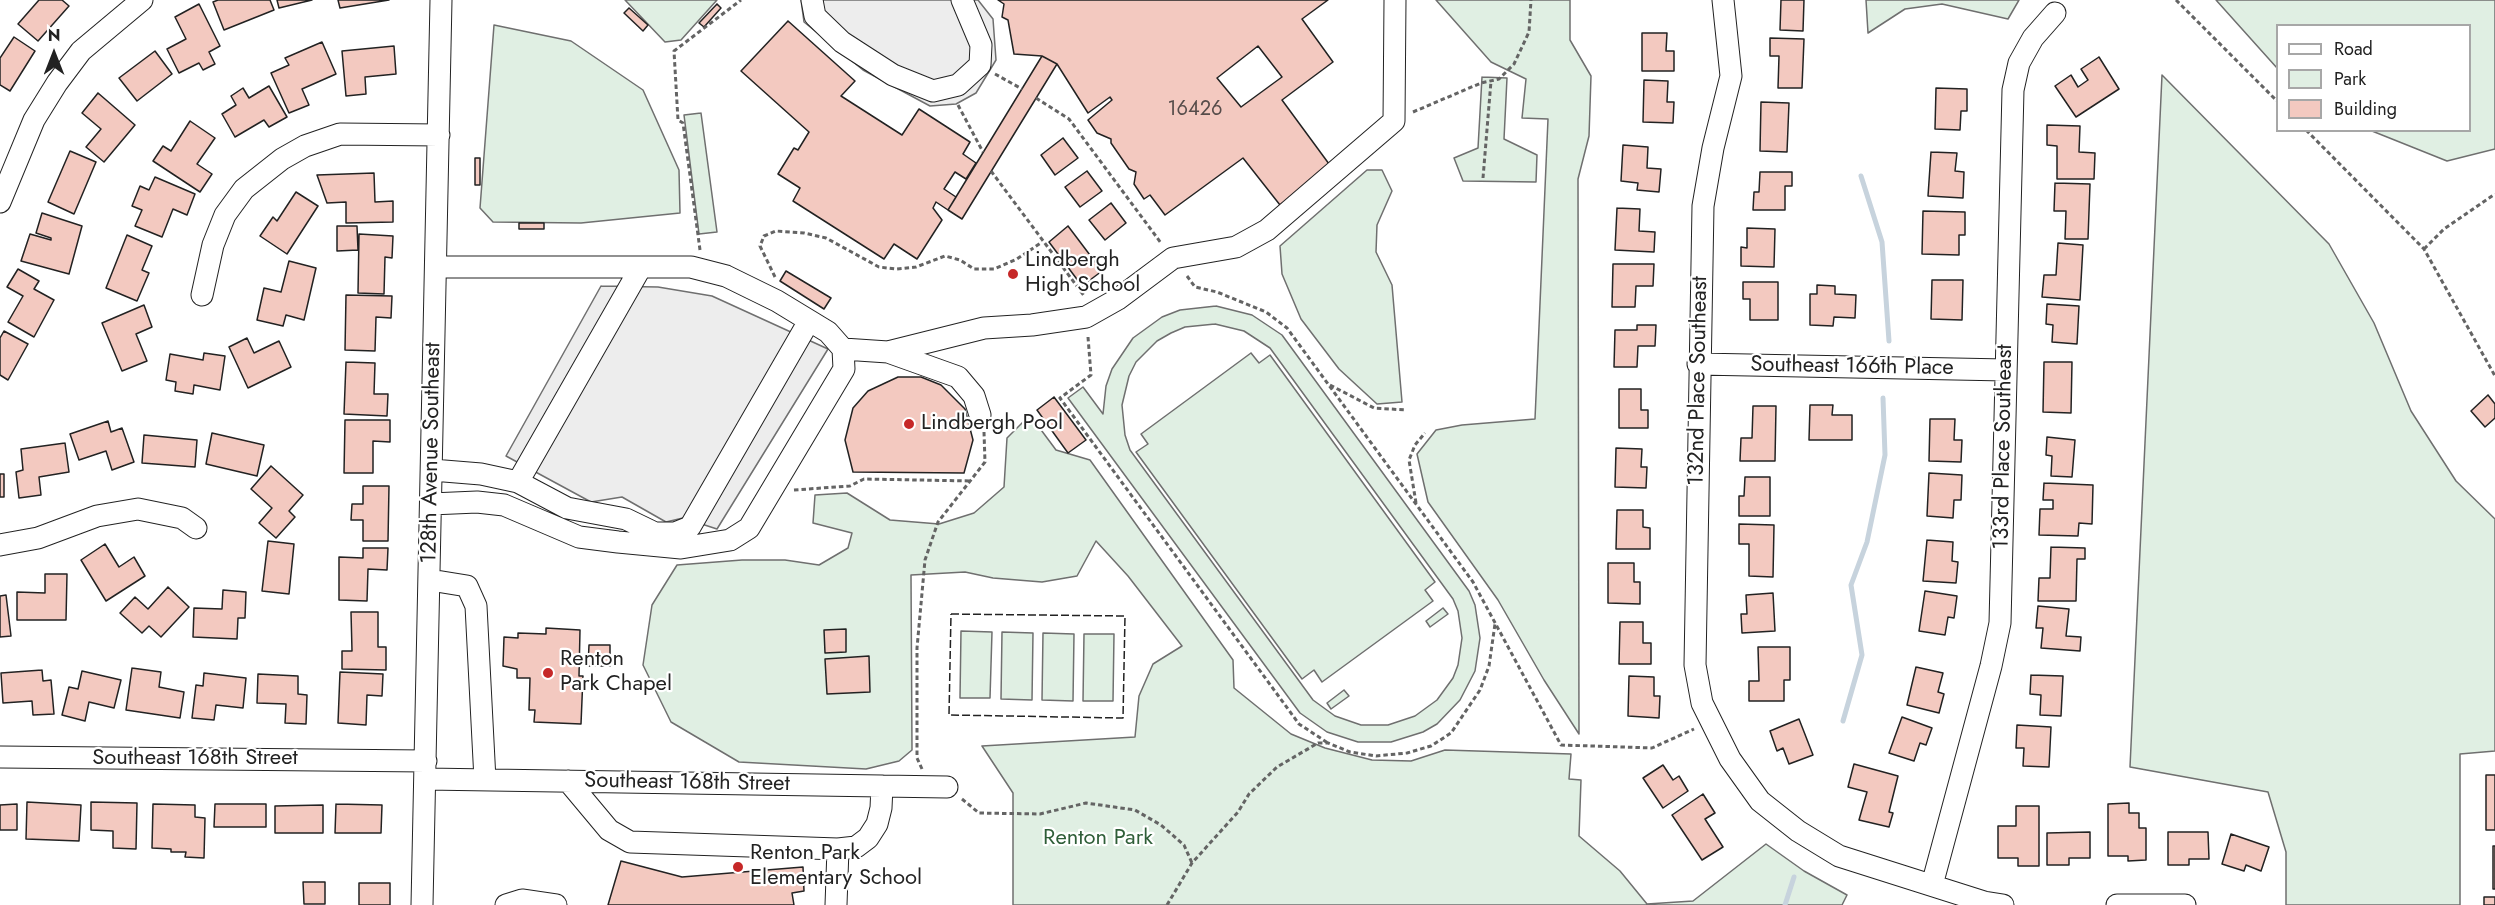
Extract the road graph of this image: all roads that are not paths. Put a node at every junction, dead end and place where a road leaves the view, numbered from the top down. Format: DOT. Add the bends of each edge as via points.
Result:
graph roads {
  1 [pos="142,0"];
  2 [pos="441,0"];
  3 [pos="812,0"];
  4 [pos="962,0"];
  5 [pos="1395,0"];
  6 [pos="1723,0"];
  7 [pos="2055,13"];
  8 [pos="439,135"];
  9 [pos="0,202"];
  10 [pos="436,267"];
  11 [pos="641,267"];
  12 [pos="202,295"];
  13 [pos="809,321"];
  14 [pos="843,350"];
  15 [pos="888,352"];
  16 [pos="1698,364"];
  17 [pos="2006,370"];
  18 [pos="980,415"];
  19 [pos="432,470"];
  20 [pos="519,482"];
  21 [pos="431,504"];
  22 [pos="567,508"];
  23 [pos="524,513"];
  24 [pos="626,519"];
  25 [pos="196,528"];
  26 [pos="579,537"];
  27 [pos="0,545"];
  28 [pos="430,580"];
  29 [pos="0,757"];
  30 [pos="426,770"];
  31 [pos="484,780"];
  32 [pos="568,781"];
  33 [pos="882,786"];
  34 [pos="939,787"];
  35 [pos="838,849"];
  36 [pos="1932,885"];
  37 [pos="422,905"];
  38 [pos="506,905"];
  39 [pos="556,905"];
  40 [pos="836,905"];
  41 [pos="2003,905"];
  42 [pos="2117,905"];
  43 [pos="2184,905"];
  1 -- 9 [label="street" via="81,51 57,83 34,120"];
  2 -- 8 [label="street, 128th Avenue Southeast"];
  3 -- 4 [label="street" via="815,16 842,42 893,75 933,91 958,85 980,65 981,45"];
  5 -- 15 [label="street" via="1394,121 1267,230 1236,247 1173,258 1091,314 945,335"];
  6 -- 16 [label="street, 132nd Place Southeast" via="1731,76 1703,206"];
  7 -- 17 [label="street, 133rd Place Southeast" via="2033,38 2019,63 2013,90"];
  8 -- 10 [label="street, 128th Avenue Southeast"];
  8 -- 12 [label="street" via="340,134 282,159 244,189 225,215 213,245"];
  10 -- 11 [label="street"];
  10 -- 19 [label="street, 128th Avenue Southeast"];
  11 -- 13 [label="street" via="698,269 726,276"];
  11 -- 20 [label="street"];
  13 -- 14 [label="street" via="828,332"];
  13 -- 24 [label="street" via="690,527 675,533 655,533"];
  14 -- 15 [label="street"];
  14 -- 26 [label="street" via="844,369 749,528 730,540 681,548"];
  15 -- 18 [label="street" via="958,377 974,396"];
  16 -- 17 [label="street, Southeast 166th Place"];
  16 -- 36 [label="street, 132nd Place Southeast" via="1695,665 1702,703 1730,759 1760,801 1839,856"];
  17 -- 36 [label="street, 133rd Place Southeast" via="2000,623"];
  19 -- 20 [label="street"];
  19 -- 21 [label="street, 128th Avenue Southeast"];
  20 -- 22 [label="street"];
  21 -- 23 [label="street" via="477,502 504,505"];
  21 -- 28 [label="street, 128th Avenue Southeast"];
  22 -- 23 [label="street"];
  22 -- 24 [label="street"];
  23 -- 26 [label="street"];
  24 -- 26 [label="street" via="608,532"];
  25 -- 27 [label="street" via="182,518 138,508 97,516 38,538"];
  28 -- 30 [label="street, 128th Avenue Southeast"];
  28 -- 31 [label="street" via="467,586 476,606"];
  29 -- 30 [label="street, Southeast 168th Street"];
  30 -- 31 [label="street, Southeast 168th Street"];
  30 -- 37 [label="street, 128th Avenue Southeast"];
  31 -- 32 [label="street, Southeast 168th Street"];
  32 -- 33 [label="street, Southeast 168th Street"];
  32 -- 35 [label="street" via="609,830 630,842"];
  33 -- 34 [label="street, Southeast 168th Street"];
  33 -- 35 [label="street" via="879,816 868,838 856,847"];
  35 -- 40 [label="street"];
  36 -- 41 [label="street"];
  38 -- 39 [label="street" via="522,900"];
  42 -- 43 [label="street"];
}
